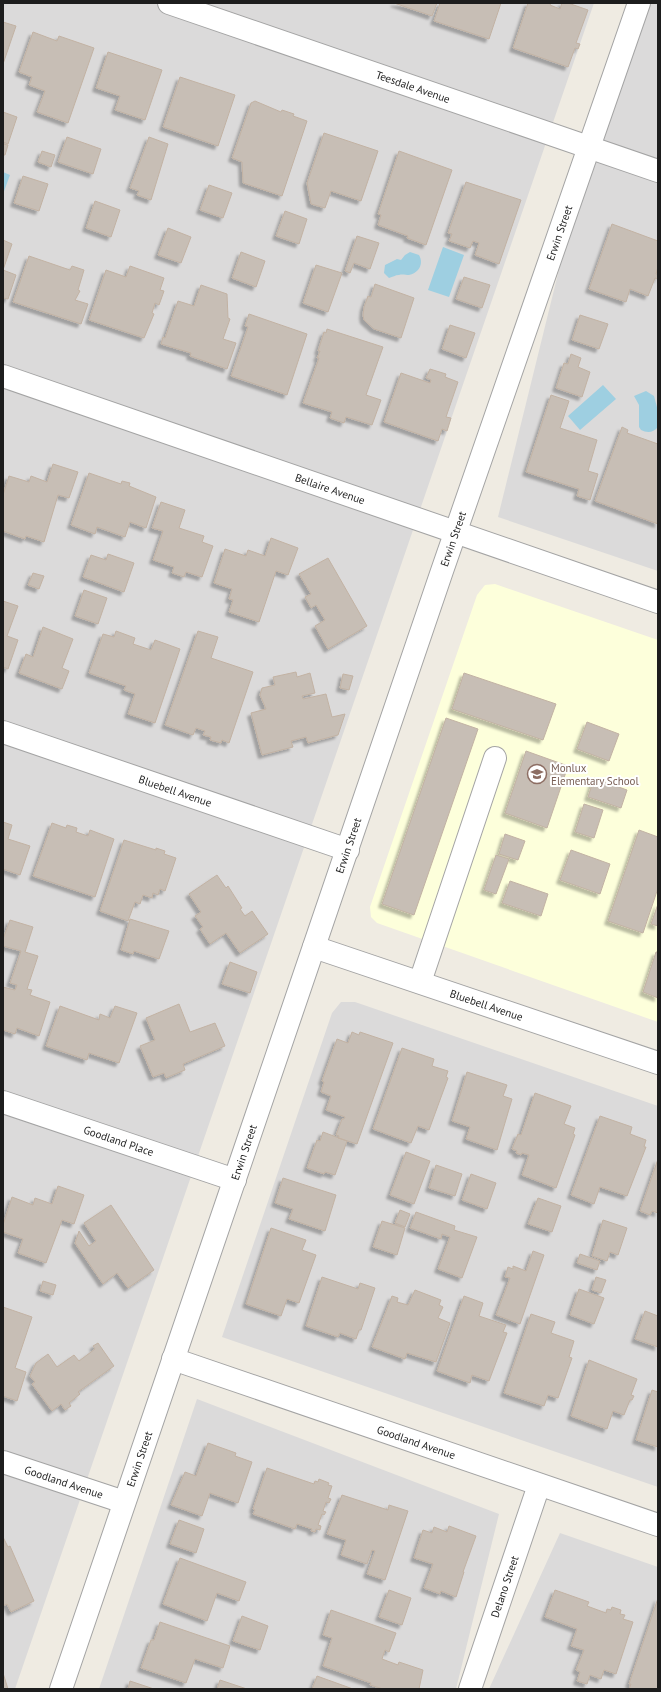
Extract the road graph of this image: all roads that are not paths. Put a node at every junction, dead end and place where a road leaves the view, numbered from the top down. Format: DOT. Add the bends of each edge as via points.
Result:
graph roads {
  1 [pos="169,3"];
  2 [pos="639,3"];
  3 [pos="589,148"];
  4 [pos="658,171"];
  5 [pos="3,376"];
  6 [pos="456,532"];
  7 [pos="658,602"];
  8 [pos="3,732"];
  9 [pos="495,758"];
  10 [pos="348,850"];
  11 [pos="314,946"];
  12 [pos="420,982"];
  13 [pos="658,1064"];
  14 [pos="3,1102"];
  15 [pos="235,1180"];
  16 [pos="174,1359"];
  17 [pos="3,1462"];
  18 [pos="539,1485"];
  19 [pos="124,1502"];
  20 [pos="658,1525"];
  21 [pos="60,1689"];
  22 [pos="470,1689"];
  1 -- 3 [label="street, Teesdale Avenue"];
  2 -- 3 [label="street, Erwin Street"];
  3 -- 4 [label="street, Teesdale Avenue"];
  3 -- 6 [label="street, Erwin Street"];
  5 -- 6 [label="street, Bellaire Avenue"];
  6 -- 7 [label="street, Bellaire Avenue"];
  6 -- 10 [label="street, Erwin Street"];
  8 -- 10 [label="street, Bluebell Avenue"];
  9 -- 12 [label="street"];
  10 -- 11 [label="street, Erwin Street"];
  11 -- 12 [label="street, Bluebell Avenue"];
  11 -- 15 [label="street, Erwin Street"];
  12 -- 13 [label="street, Bluebell Avenue"];
  14 -- 15 [label="street, Goodland Place"];
  15 -- 16 [label="street, Erwin Street"];
  16 -- 18 [label="street, Goodland Avenue"];
  16 -- 19 [label="street, Erwin Street"];
  17 -- 19 [label="street, Goodland Avenue"];
  18 -- 20 [label="street, Goodland Avenue"];
  18 -- 22 [label="street, Delano Street"];
  19 -- 21 [label="street, Erwin Street"];
}
